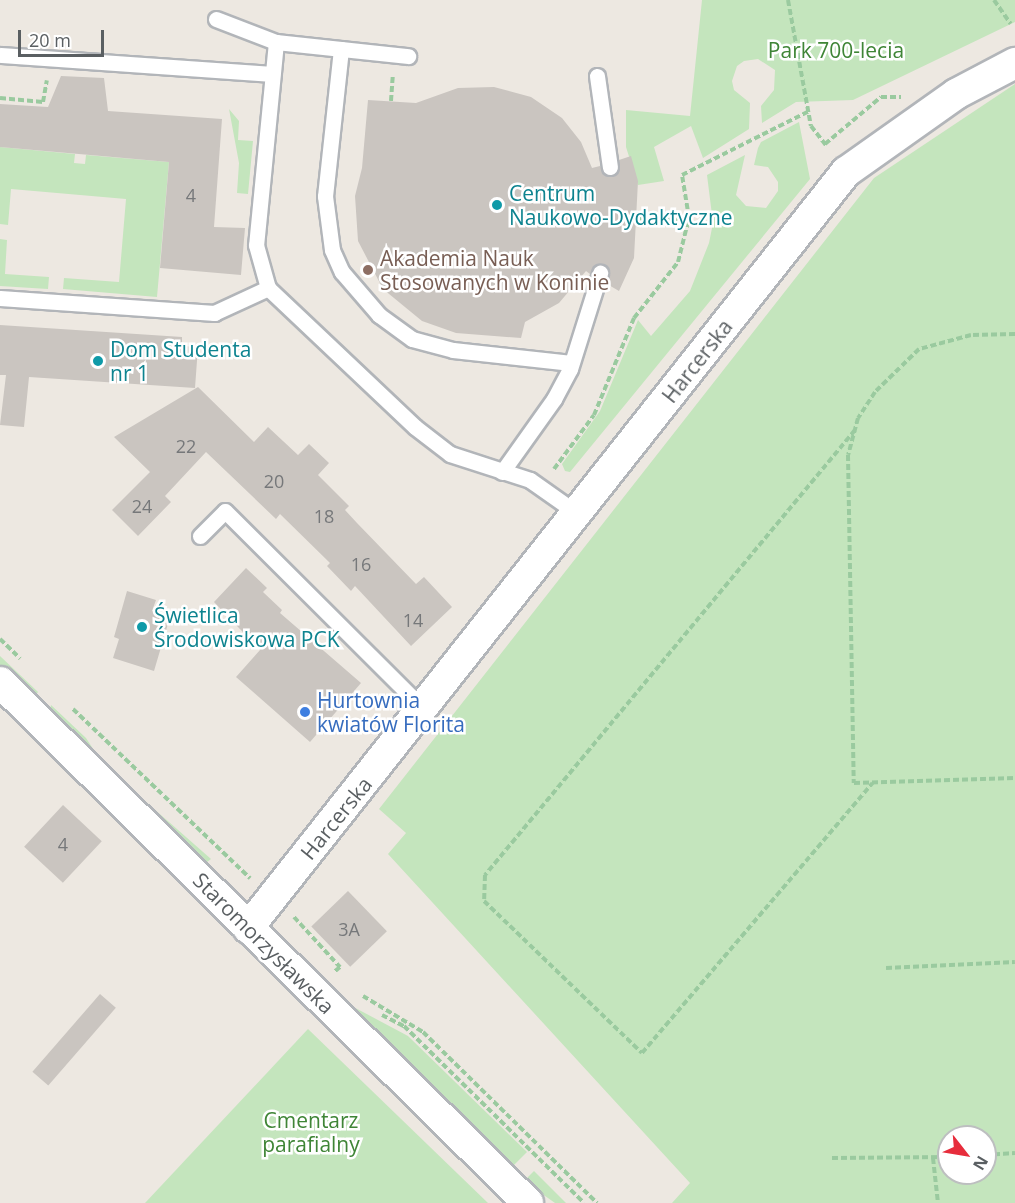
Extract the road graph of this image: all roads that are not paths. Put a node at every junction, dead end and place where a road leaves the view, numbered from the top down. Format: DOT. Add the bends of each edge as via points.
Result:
graph roads {
  1 [pos="216,19"];
  2 [pos="276,42"];
  3 [pos="341,49"];
  4 [pos="0,55"];
  5 [pos="408,56"];
  6 [pos="1015,63"];
  7 [pos="272,74"];
  8 [pos="597,75"];
  9 [pos="610,167"];
  10 [pos="600,273"];
  11 [pos="268,288"];
  12 [pos="0,297"];
  13 [pos="571,363"];
  14 [pos="502,472"];
  15 [pos="577,513"];
  16 [pos="200,536"];
  17 [pos="0,682"];
  18 [pos="423,708"];
  19 [pos="248,928"];
  20 [pos="528,1203"];
  1 -- 2 [label="lane"];
  2 -- 3 [label="lane"];
  2 -- 7 [label="lane"];
  3 -- 5 [label="lane"];
  3 -- 13 [label="lane" via="325,196 333,250 342,272 379,315 412,339 453,350"];
  4 -- 7 [label="lane"];
  6 -- 15 [label="street, Harcerska" via="956,94 846,172"];
  7 -- 11 [label="lane" via="256,245"];
  8 -- 9 [label="lane"];
  10 -- 13 [label="lane"];
  11 -- 12 [label="lane" via="214,313"];
  11 -- 14 [label="lane" via="415,427 462,461"];
  13 -- 14 [label="lane" via="554,399"];
  14 -- 15 [label="lane" via="542,486"];
  15 -- 18 [label="street, Harcerska"];
  16 -- 18 [label="lane" via="225,511"];
  17 -- 19 [label="street, Staromorzysławska"];
  18 -- 19 [label="street, Harcerska"];
  19 -- 20 [label="street, Staromorzysławska"];
}
